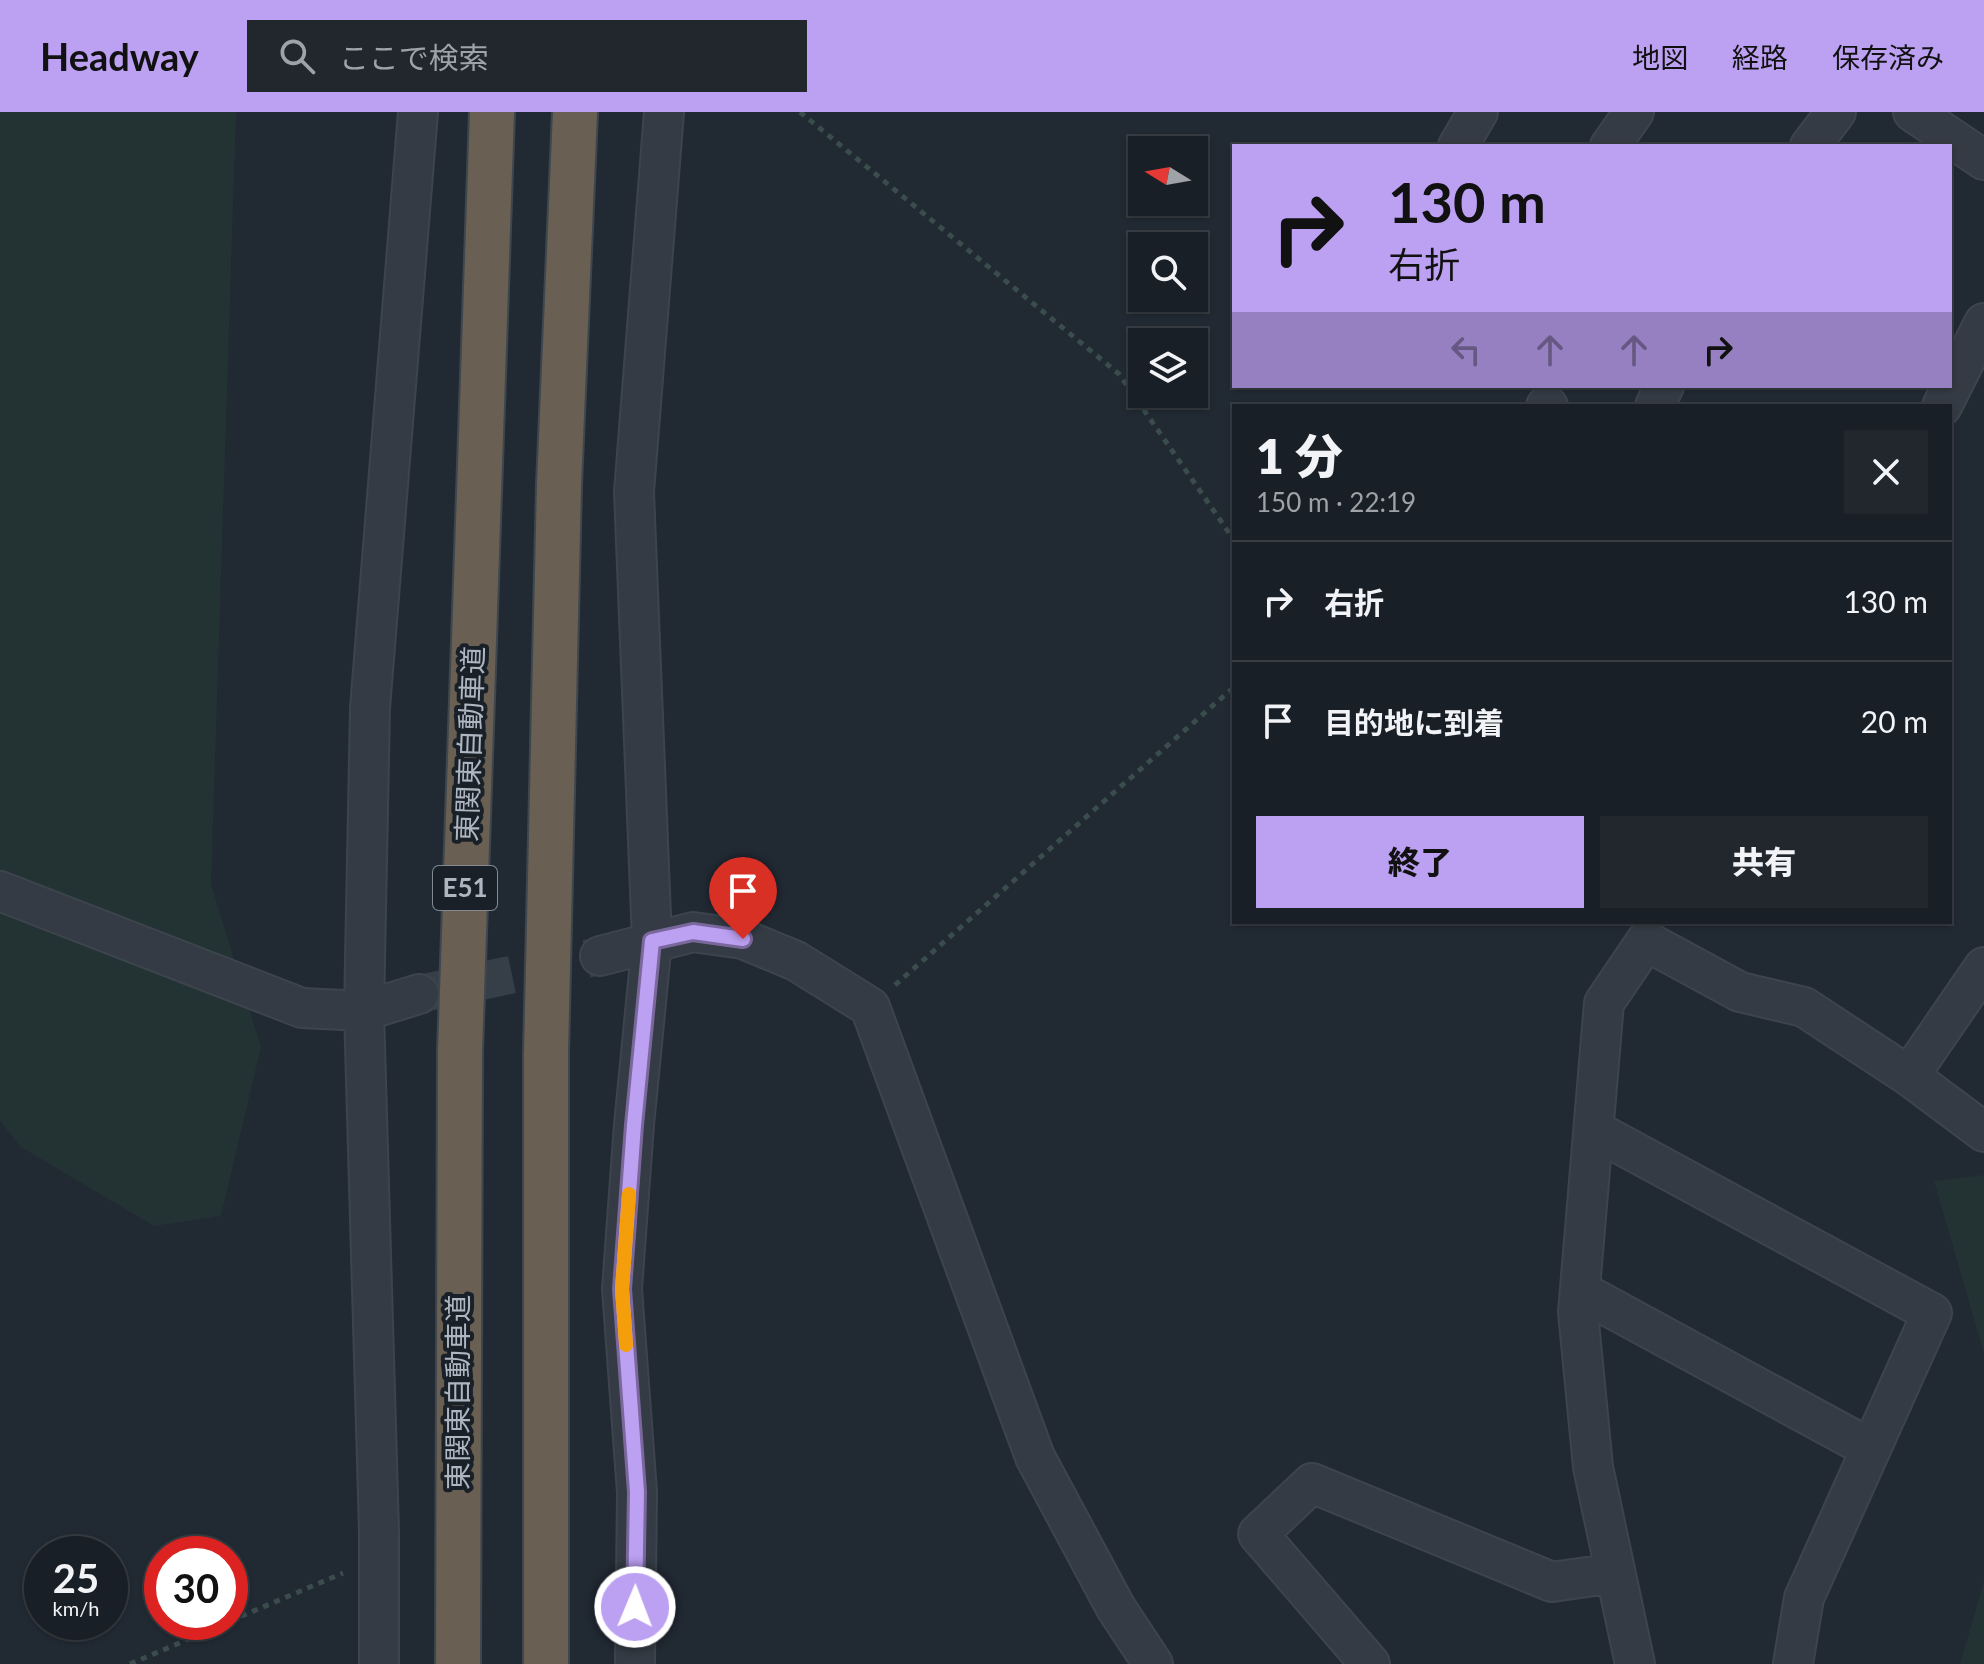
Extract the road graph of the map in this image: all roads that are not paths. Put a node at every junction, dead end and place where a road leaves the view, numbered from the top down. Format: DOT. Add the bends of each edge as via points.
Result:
graph roads {
  1 [pos="418,112"];
  2 [pos="492,112"];
  3 [pos="575,112"];
  4 [pos="664,112"];
  5 [pos="1478,112"];
  6 [pos="1634,112"];
  7 [pos="1836,112"];
  8 [pos="1928,122"];
  9 [pos="1459,144"];
  10 [pos="1611,144"];
  11 [pos="1812,144"];
  12 [pos="1984,160"];
  13 [pos="1984,323"];
  14 [pos="1952,386"];
  15 [pos="0,891"];
  16 [pos="652,941"];
  17 [pos="600,956"];
  18 [pos="1984,967"];
  19 [pos="419,994"];
  20 [pos="364,1011"];
  21 [pos="1909,1076"];
  22 [pos="1594,1130"];
  23 [pos="1984,1132"];
  24 [pos="1580,1291"];
  25 [pos="1871,1449"];
  26 [pos="1615,1573"];
  27 [pos="379,1664"];
  28 [pos="458,1664"];
  29 [pos="546,1664"];
  30 [pos="635,1664"];
  31 [pos="1153,1664"];
  32 [pos="1370,1664"];
  33 [pos="1635,1664"];
  34 [pos="1793,1664"];
  1 -- 20 [label="street" via="370,708"];
  2 -- 28 [label="highway, 東関東自動車道 / E51" via="460,1051"];
  3 -- 29 [label="highway" via="559,485 547,1039"];
  4 -- 16 [label="street" via="634,492"];
  5 -- 9 [label="street"];
  6 -- 10 [label="street"];
  7 -- 11 [label="street"];
  8 -- 12 [label="street"];
  13 -- 14 [label="street"];
  15 -- 20 [label="street" via="302,1008"];
  16 -- 17 [label="street"];
  16 -- 30 [label="street" via="622,1289 637,1492"];
  16 -- 31 [label="street" via="693,932 743,939 796,961 870,1007 1035,1457 1116,1608"];
  18 -- 21 [label="street"];
  19 -- 20 [label="street"];
  20 -- 27 [label="street"];
  21 -- 22 [label="street" via="1804,1007 1740,992 1646,941 1604,1003"];
  21 -- 23 [label="street"];
  22 -- 24 [label="street"];
  22 -- 25 [label="street" via="1932,1313"];
  24 -- 25 [label="street"];
  24 -- 26 [label="street" via="1593,1467"];
  25 -- 34 [label="street" via="1804,1598"];
  26 -- 32 [label="street" via="1552,1582 1312,1483 1258,1534"];
  26 -- 33 [label="street"];
}
